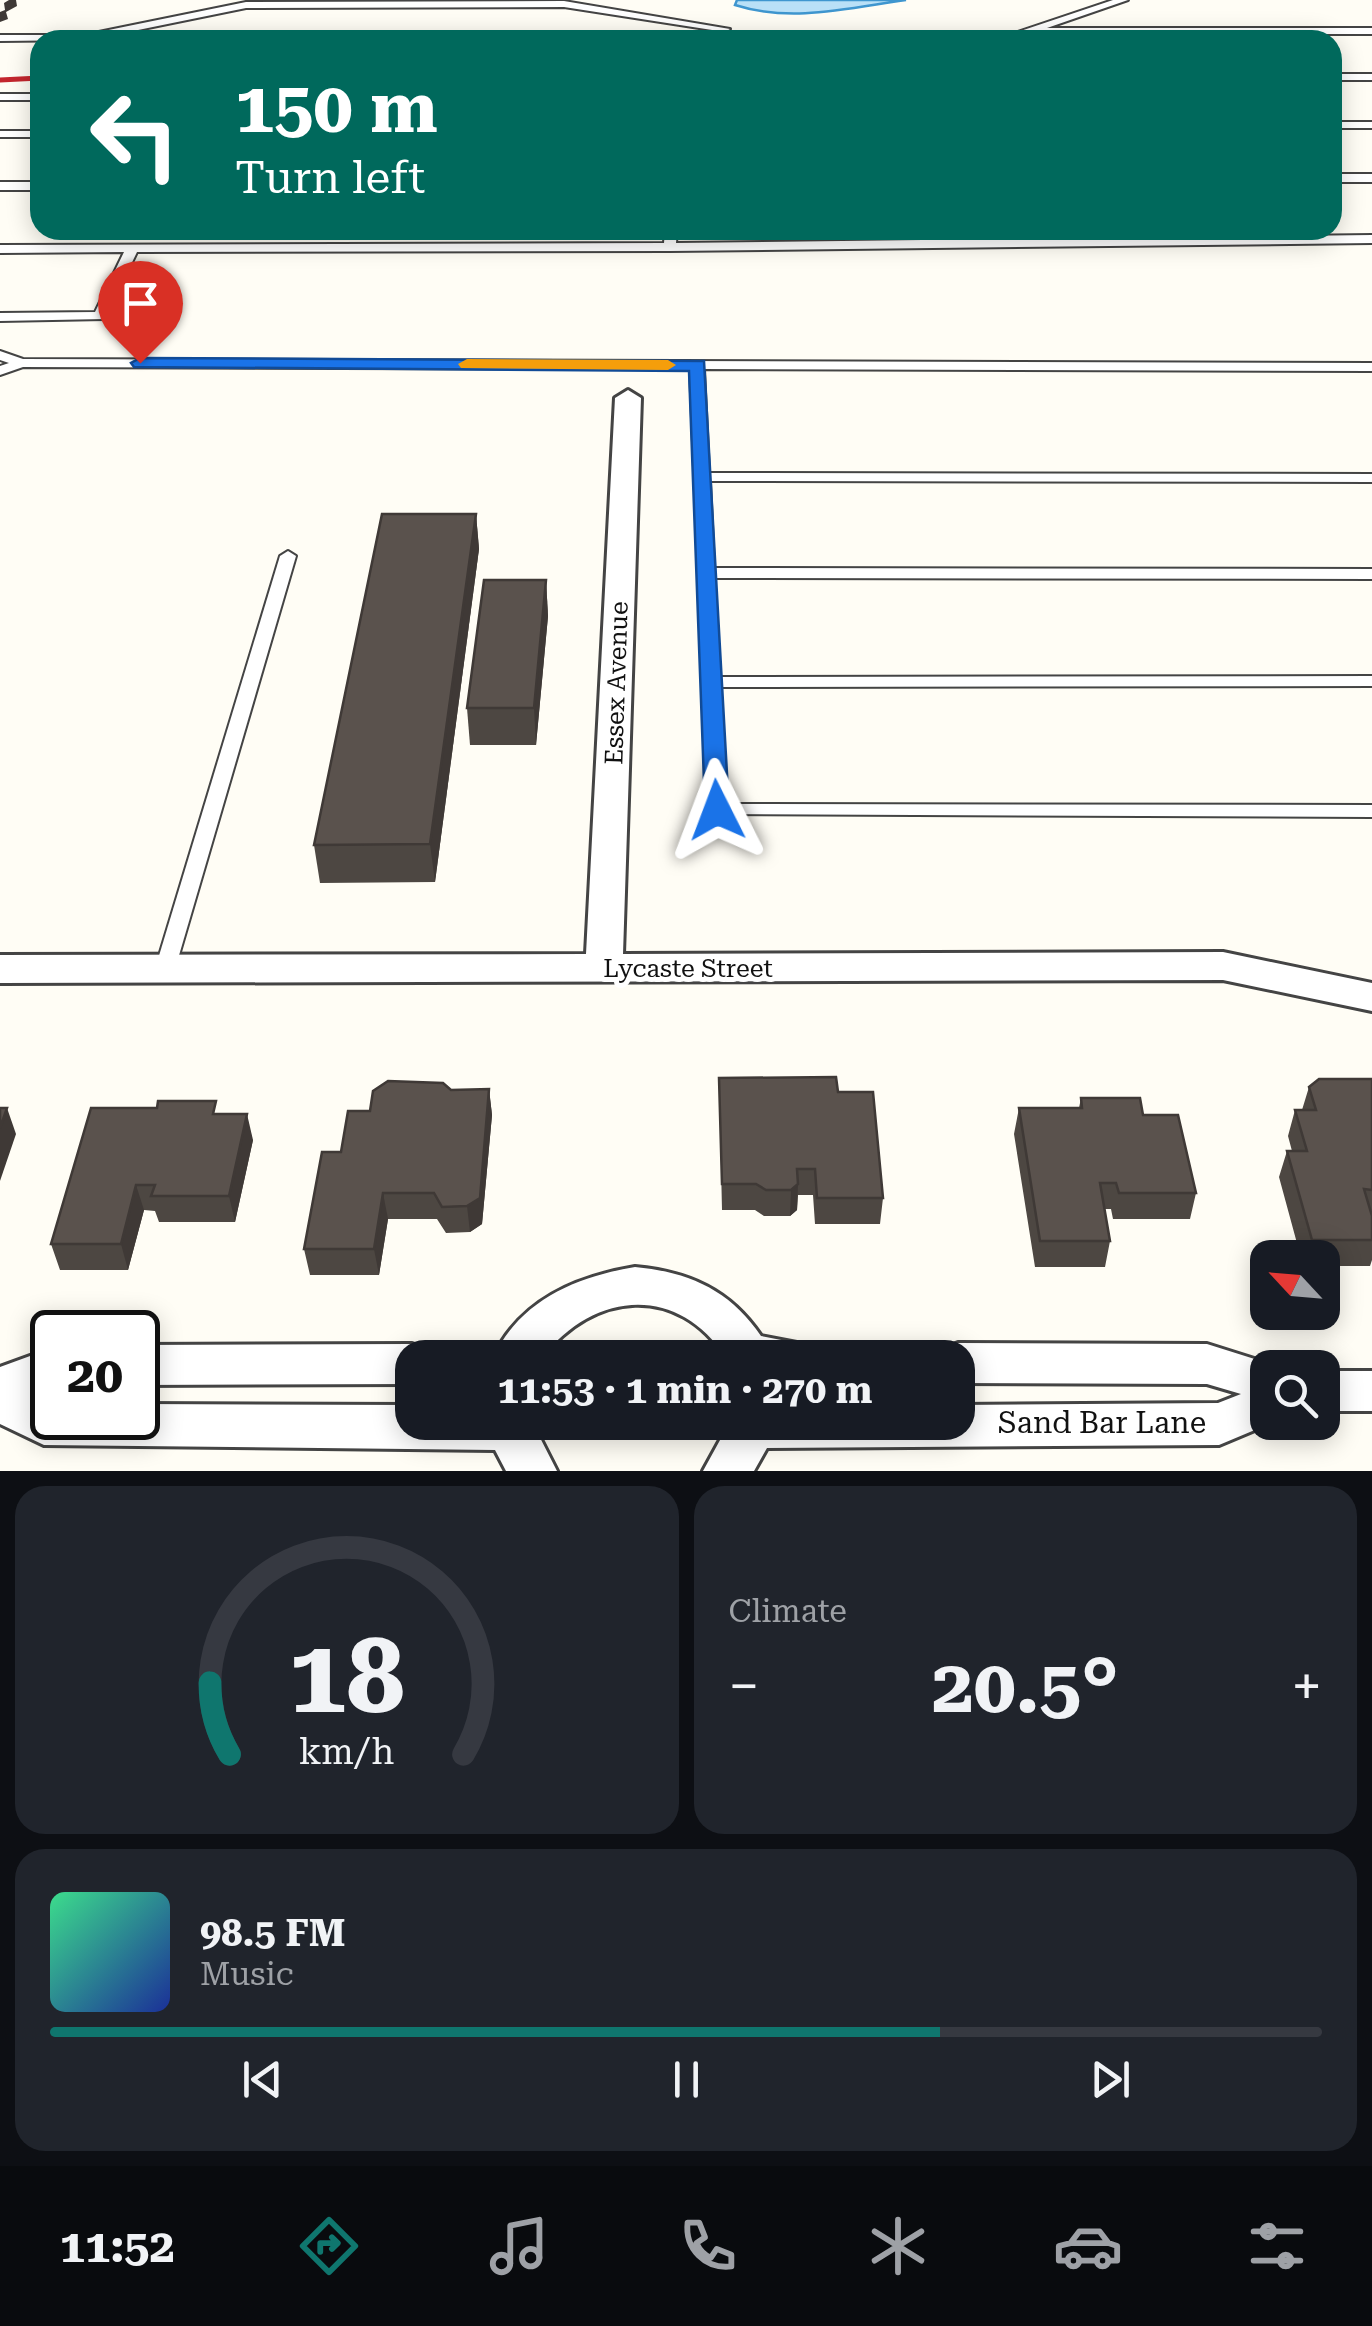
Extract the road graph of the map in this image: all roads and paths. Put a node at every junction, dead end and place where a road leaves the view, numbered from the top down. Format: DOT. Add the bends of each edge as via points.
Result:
graph roads {
  1 [pos="1123,0"];
  2 [pos="725,28"];
  3 [pos="123,30"];
  4 [pos="1028,30"];
  5 [pos="1342,31"];
  6 [pos="1372,31"];
  7 [pos="0,38"];
  8 [pos="30,38"];
  9 [pos="1342,76"];
  10 [pos="1372,76"];
  11 [pos="0,97"];
  12 [pos="30,97"];
  13 [pos="1342,125"];
  14 [pos="1372,125"];
  15 [pos="0,134"];
  16 [pos="30,134"];
  17 [pos="1342,178"];
  18 [pos="1372,178"];
  19 [pos="0,186"];
  20 [pos="30,186"];
  21 [pos="1342,238"];
  22 [pos="1372,238"];
  23 [pos="670,240"];
  24 [pos="896,240"];
  25 [pos="670,248"];
  26 [pos="0,249"];
  27 [pos="132,249"];
  28 [pos="0,317"];
  29 [pos="0,354"];
  30 [pos="21,363"];
  31 [pos="697,365"];
  32 [pos="1372,368"];
  33 [pos="0,371"];
  34 [pos="628,398"];
  35 [pos="702,476"];
  36 [pos="1372,478"];
  37 [pos="288,556"];
  38 [pos="706,573"];
  39 [pos="1372,574"];
  40 [pos="1372,681"];
  41 [pos="711,682"];
  42 [pos="1372,811"];
  43 [pos="604,968"];
  44 [pos="0,969"];
  45 [pos="164,969"];
  46 [pos="1372,997"];
  47 [pos="527,1340"];
  48 [pos="746,1340"];
  49 [pos="975,1363"];
  50 [pos="395,1364"];
  51 [pos="160,1365"];
  52 [pos="30,1376"];
  53 [pos="1250,1377"];
  54 [pos="0,1388"];
  55 [pos="1340,1391"];
  56 [pos="1372,1391"];
  57 [pos="0,1400"];
  58 [pos="1250,1411"];
  59 [pos="975,1425"];
  60 [pos="395,1426"];
  61 [pos="517,1440"];
  62 [pos="747,1440"];
  63 [pos="534,1471"];
  64 [pos="726,1471"];
  1 -- 4 [label="lane"];
  2 -- 3 [label="lane" via="564,4 246,5"];
  5 -- 6 [label="lane"];
  7 -- 8 [label="lane"];
  9 -- 10 [label="lane"];
  11 -- 12 [label="lane"];
  13 -- 14 [label="lane"];
  15 -- 16 [label="lane"];
  17 -- 18 [label="lane"];
  19 -- 20 [label="lane"];
  21 -- 22 [label="lane"];
  23 -- 25 [label="lane"];
  24 -- 25 [label="lane"];
  25 -- 27 [label="lane"];
  26 -- 27 [label="lane"];
  27 -- 28 [label="lane" via="100,316"];
  29 -- 30 [label="lane"];
  30 -- 31 [label="lane"];
  30 -- 33 [label="lane"];
  31 -- 32 [label="lane"];
  31 -- 35 [label="lane"];
  34 -- 43 [label="street, Essex Avenue"];
  35 -- 36 [label="lane"];
  35 -- 38 [label="lane"];
  37 -- 45 [label="lane"];
  38 -- 39 [label="lane"];
  38 -- 41 [label="lane"];
  40 -- 41 [label="lane"];
  41 -- 42 [label="lane" via="717,810"];
  43 -- 45 [label="street, Lycaste Street"];
  43 -- 46 [label="street, Lycaste Street" via="1223,966"];
  44 -- 45 [label="street, Lycaste Street"];
  47 -- 48 [label="street" via="587,1293 646,1285 701,1302"];
  49 -- 53 [label="street" via="1207,1364"];
  50 -- 51 [label="street"];
  52 -- 54 [label="street"];
  55 -- 56 [label="street"];
  57 -- 60 [label="street" via="44,1424"];
  58 -- 59 [label="street, Sand Bar Lane" via="1219,1424"];
  61 -- 63 [label="street"];
  62 -- 64 [label="street"];
}
